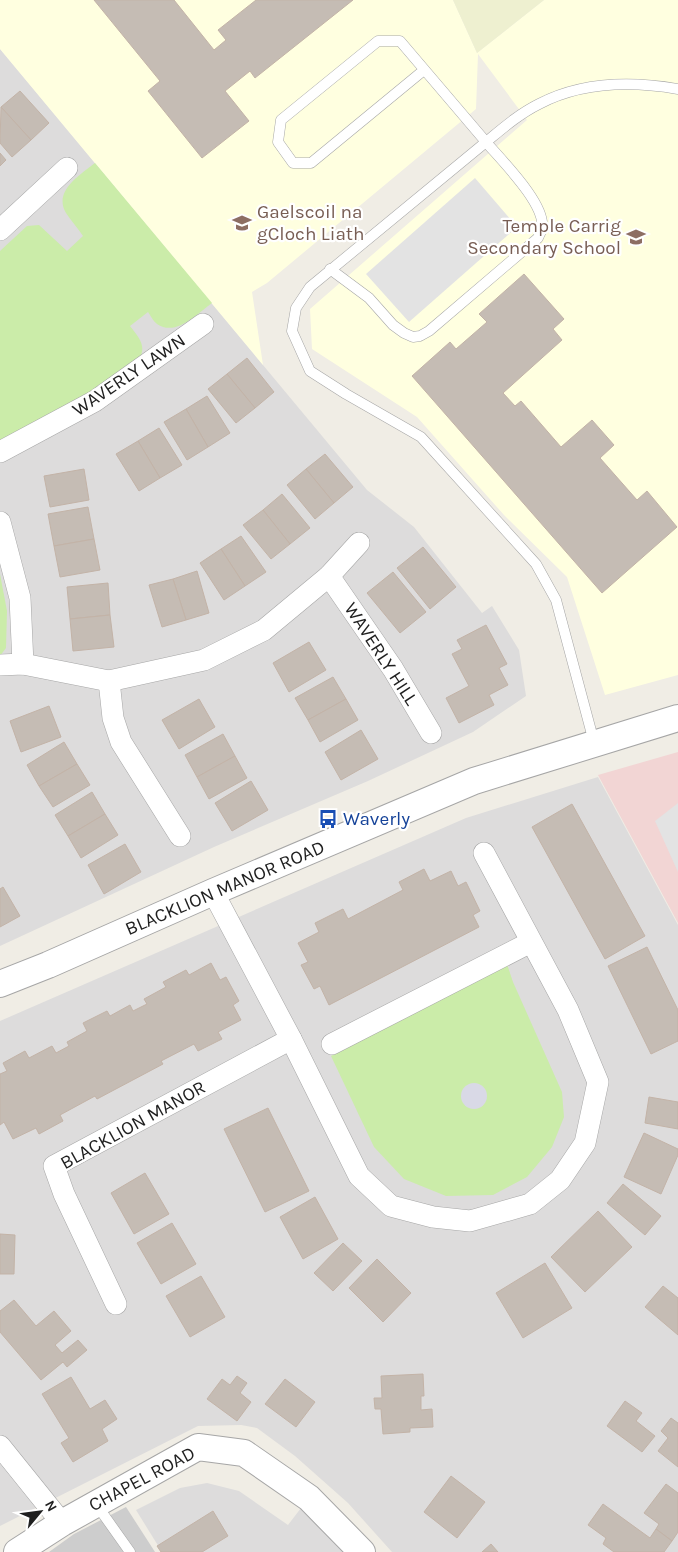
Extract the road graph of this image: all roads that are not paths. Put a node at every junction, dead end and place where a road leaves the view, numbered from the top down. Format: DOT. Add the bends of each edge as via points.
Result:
graph roads {
  1 [pos="424,70"];
  2 [pos="678,89"];
  3 [pos="486,142"];
  4 [pos="67,168"];
  5 [pos="0,230"];
  6 [pos="330,269"];
  7 [pos="203,324"];
  8 [pos="0,452"];
  9 [pos="0,522"];
  10 [pos="358,543"];
  11 [pos="329,576"];
  12 [pos="23,664"];
  13 [pos="0,665"];
  14 [pos="109,681"];
  15 [pos="678,718"];
  16 [pos="431,733"];
  17 [pos="594,744"];
  18 [pos="180,836"];
  19 [pos="484,853"];
  20 [pos="213,892"];
  21 [pos="531,942"];
  22 [pos="0,984"];
  23 [pos="291,1039"];
  24 [pos="332,1044"];
  25 [pos="116,1304"];
  26 [pos="0,1446"];
  27 [pos="96,1504"];
  28 [pos="62,1523"];
  29 [pos="17,1552"];
  30 [pos="130,1552"];
  31 [pos="362,1552"];
  1 -- 1 [label="lane" via="311,163 293,163 278,142 282,120 378,41 400,41"];
  1 -- 3 [label="lane"];
  2 -- 3 [label="lane" via="619,83 571,91 512,120"];
  3 -- 6 [label="lane"];
  3 -- 6 [label="lane" via="534,198 543,227 538,238 429,331 413,337 404,333 369,298"];
  4 -- 5 [label="street"];
  6 -- 17 [label="lane" via="310,287 296,308 292,331 310,370 421,437 536,564 556,600"];
  7 -- 8 [label="street, WAVERLY LAWN" via="95,401"];
  9 -- 12 [label="street" via="20,598"];
  10 -- 11 [label="street"];
  11 -- 14 [label="street" via="264,630 204,660"];
  11 -- 16 [label="street, WAVERLY HILL" via="393,669"];
  12 -- 13 [label="street"];
  12 -- 14 [label="street"];
  14 -- 18 [label="street" via="112,718 121,742"];
  15 -- 17 [label="street, BLACKLION MANOR ROAD"];
  17 -- 20 [label="street, BLACKLION MANOR ROAD" via="474,781"];
  19 -- 21 [label="street"];
  20 -- 22 [label="street, BLACKLION MANOR ROAD"];
  20 -- 23 [label="street"];
  21 -- 23 [label="street" via="568,1010 598,1082 585,1143 560,1180 530,1204 470,1221 433,1217 391,1206 359,1176"];
  21 -- 24 [label="street"];
  23 -- 25 [label="street, BLACKLION MANOR" via="54,1166"];
  26 -- 28 [label="street"];
  27 -- 28 [label="street, CHAPEL ROAD"];
  27 -- 30 [label="lane"];
  27 -- 31 [label="street, CHAPEL ROAD" via="198,1446 244,1453 309,1498"];
  28 -- 29 [label="street, CHAPEL ROAD"];
}
